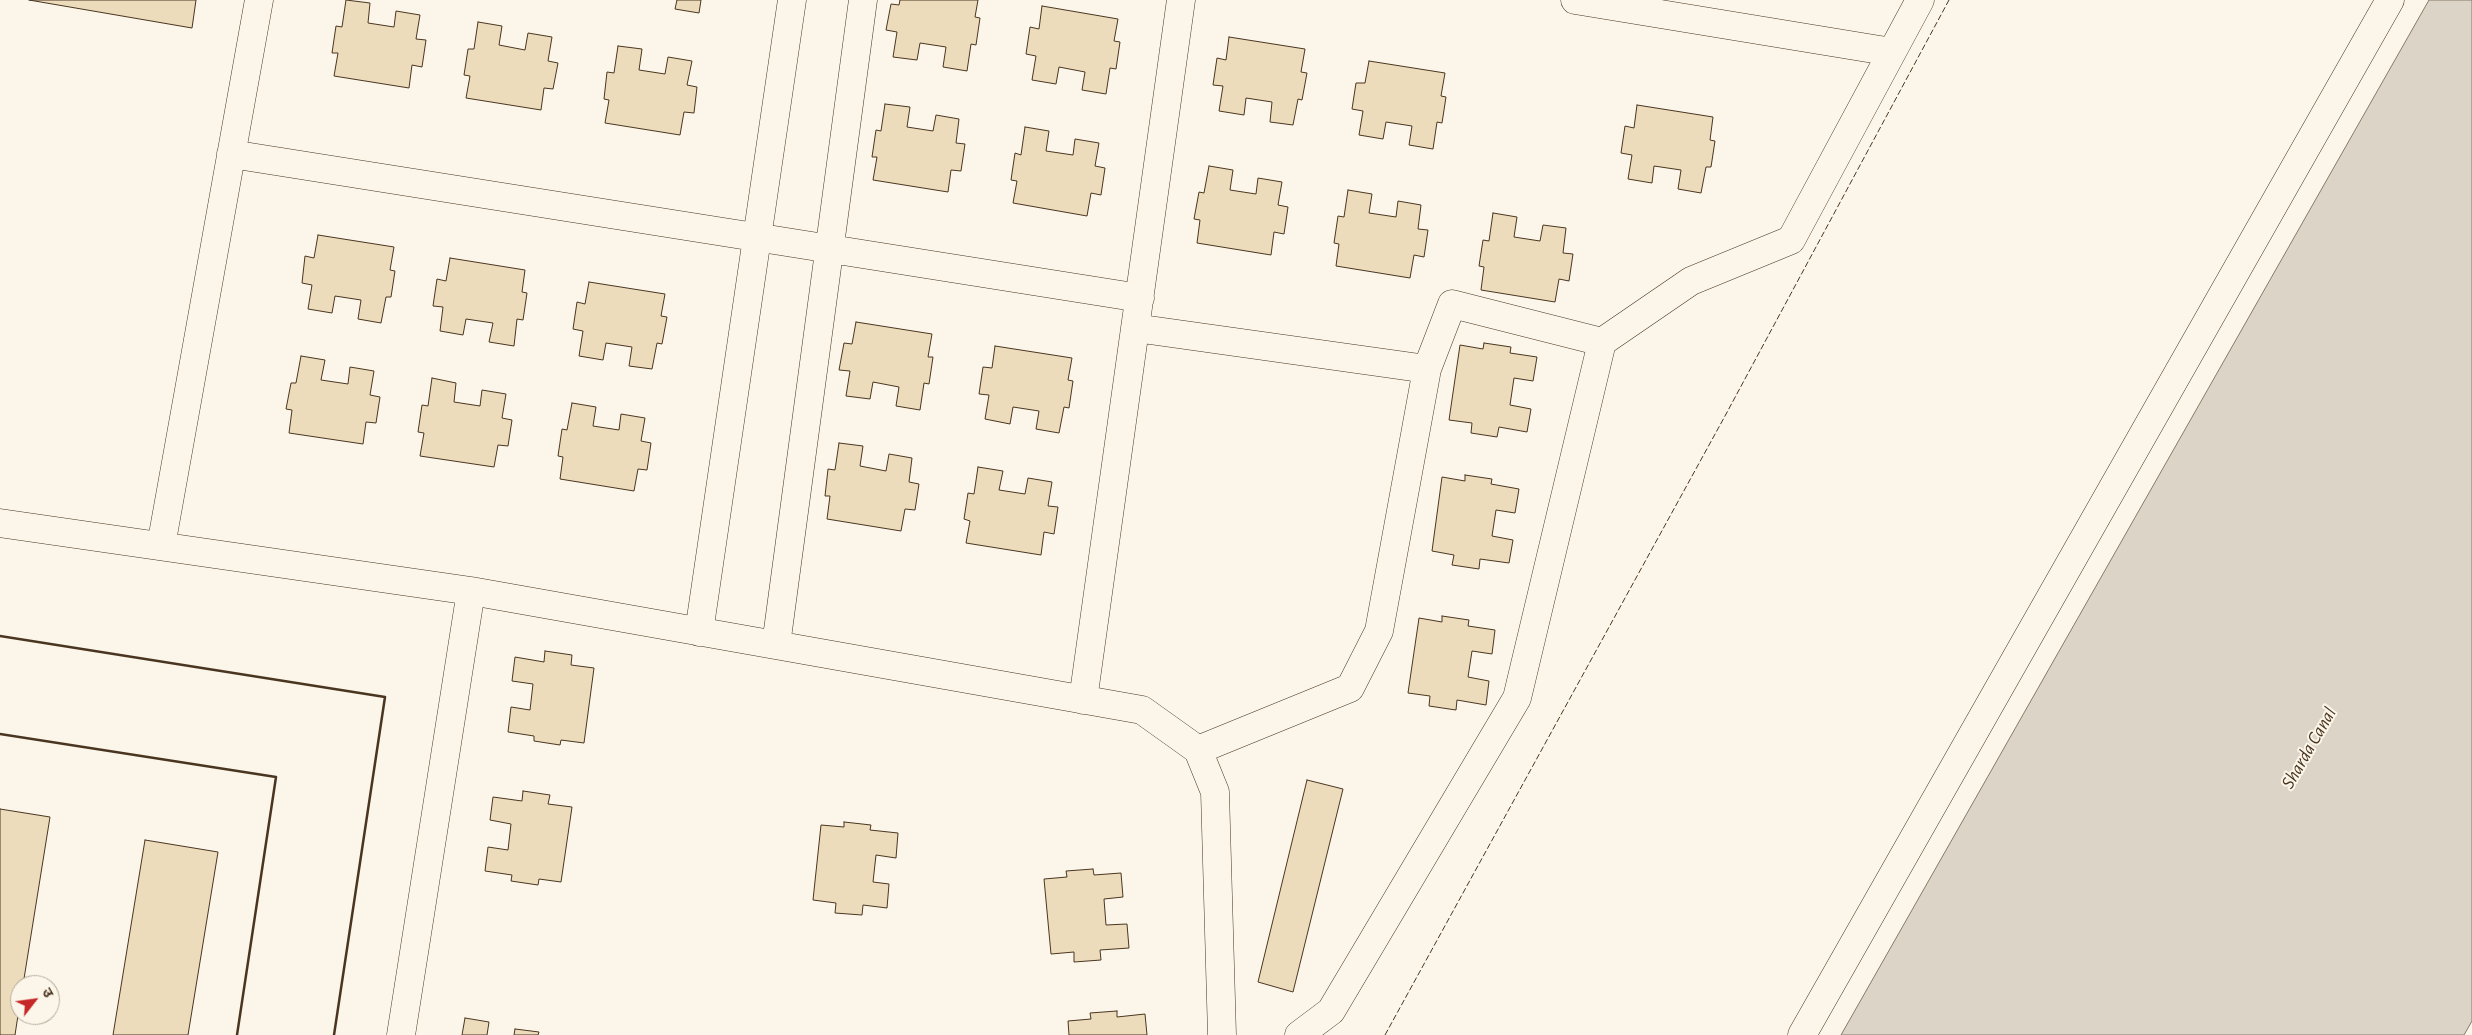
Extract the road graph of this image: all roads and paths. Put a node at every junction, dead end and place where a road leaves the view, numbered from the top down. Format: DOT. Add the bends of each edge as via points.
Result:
graph roads {
  1 [pos="259,0"];
  2 [pos="792,0"];
  3 [pos="863,0"];
  4 [pos="1181,0"];
  5 [pos="1575,0"];
  6 [pos="1920,0"];
  7 [pos="2390,0"];
  8 [pos="1892,52"];
  9 [pos="232,154"];
  10 [pos="757,238"];
  11 [pos="829,249"];
  12 [pos="1140,298"];
  13 [pos="1135,328"];
  14 [pos="1602,342"];
  15 [pos="1427,369"];
  16 [pos="0,522"];
  17 [pos="161,546"];
  18 [pos="470,591"];
  19 [pos="700,632"];
  20 [pos="776,646"];
  21 [pos="1083,700"];
  22 [pos="1198,750"];
  23 [pos="402,1035"];
  24 [pos="1222,1035"];
  25 [pos="1299,1035"];
  26 [pos="1802,1035"];
  1 -- 9 [label="street"];
  2 -- 10 [label="street"];
  3 -- 11 [label="street"];
  4 -- 12 [label="street"];
  5 -- 8 [label="street"];
  6 -- 8 [label="street"];
  7 -- 26 [label="street"];
  8 -- 14 [label="street" via="1791,240 1691,281"];
  9 -- 10 [label="street"];
  9 -- 17 [label="street"];
  10 -- 11 [label="street"];
  10 -- 19 [label="street"];
  11 -- 12 [label="street"];
  11 -- 20 [label="street"];
  12 -- 13 [label="street"];
  13 -- 15 [label="street"];
  13 -- 21 [label="street"];
  14 -- 15 [label="street" via="1452,304"];
  14 -- 25 [label="street" via="1517,698 1331,1011"];
  15 -- 22 [label="street" via="1379,631 1350,688"];
  16 -- 17 [label="street"];
  17 -- 18 [label="street"];
  18 -- 19 [label="street"];
  18 -- 23 [label="street"];
  19 -- 20 [label="street"];
  20 -- 21 [label="street"];
  21 -- 22 [label="street" via="1142,710"];
  22 -- 24 [label="street" via="1215,792"];
}
